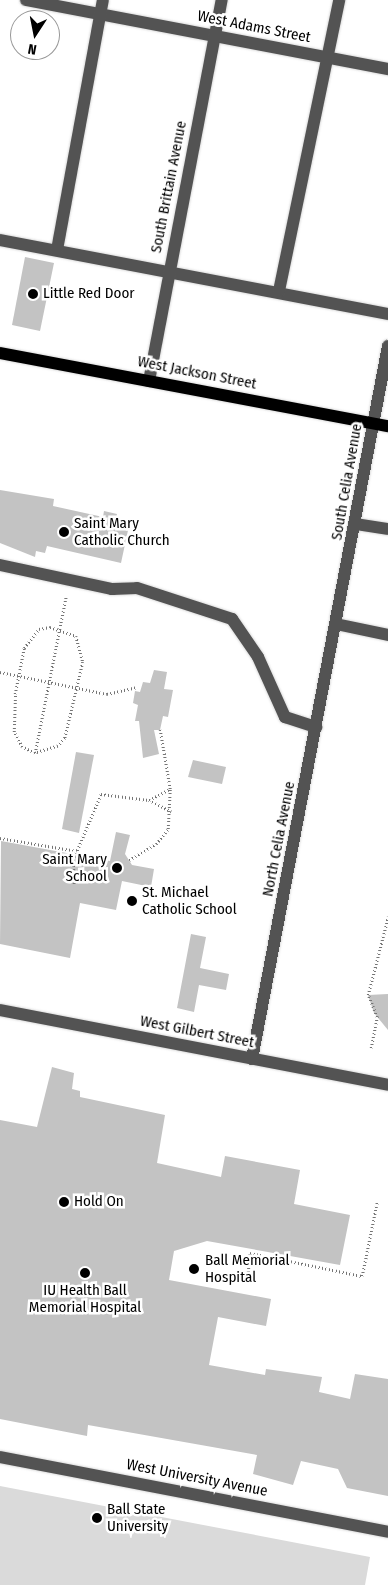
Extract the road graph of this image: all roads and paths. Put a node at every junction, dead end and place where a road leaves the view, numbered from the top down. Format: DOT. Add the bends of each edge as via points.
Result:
graph roads {
  1 [pos="26,0"];
  2 [pos="103,0"];
  3 [pos="222,0"];
  4 [pos="340,0"];
  5 [pos="100,14"];
  6 [pos="215,36"];
  7 [pos="328,57"];
  8 [pos="388,69"];
  9 [pos="0,240"];
  10 [pos="57,250"];
  11 [pos="170,271"];
  12 [pos="279,292"];
  13 [pos="388,314"];
  14 [pos="388,346"];
  15 [pos="0,353"];
  16 [pos="149,381"];
  17 [pos="374,424"];
  18 [pos="388,426"];
  19 [pos="356,524"];
  20 [pos="388,529"];
  21 [pos="0,565"];
  22 [pos="66,597"];
  23 [pos="336,624"];
  24 [pos="61,628"];
  25 [pos="388,634"];
  26 [pos="0,672"];
  27 [pos="18,676"];
  28 [pos="49,682"];
  29 [pos="137,687"];
  30 [pos="77,688"];
  31 [pos="316,727"];
  32 [pos="160,730"];
  33 [pos="35,754"];
  34 [pos="170,789"];
  35 [pos="149,800"];
  36 [pos="171,812"];
  37 [pos="0,838"];
  38 [pos="76,851"];
  39 [pos="129,860"];
  40 [pos="74,884"];
  41 [pos="388,917"];
  42 [pos="0,1010"];
  43 [pos="371,1048"];
  44 [pos="252,1059"];
  45 [pos="388,1085"];
  46 [pos="377,1202"];
  47 [pos="248,1272"];
  48 [pos="0,1457"];
  49 [pos="388,1532"];
  1 -- 5 [label="street, West Adams Street"];
  2 -- 5 [label="street"];
  3 -- 6 [label="street, South Brittain Avenue"];
  4 -- 7 [label="street"];
  5 -- 6 [label="street, West Adams Street"];
  5 -- 10 [label="street"];
  6 -- 7 [label="street, West Adams Street"];
  6 -- 11 [label="street, South Brittain Avenue"];
  7 -- 8 [label="street, West Adams Street"];
  7 -- 12 [label="street"];
  9 -- 10 [label="street"];
  10 -- 11 [label="street"];
  11 -- 12 [label="street"];
  11 -- 16 [label="street, South Brittain Avenue"];
  12 -- 13 [label="street"];
  14 -- 17 [label="street, South Celia Avenue"];
  15 -- 16 [label="main road, West Jackson Street"];
  16 -- 17 [label="main road, West Jackson Street"];
  17 -- 18 [label="main road, West Jackson Street"];
  17 -- 19 [label="street, South Celia Avenue"];
  19 -- 20 [label="street"];
  19 -- 23 [label="street, South Celia Avenue"];
  21 -- 31 [label="street" via="112,589 137,588 232,619 258,657 282,713"];
  22 -- 24 [label="path"];
  23 -- 25 [label="street"];
  23 -- 31 [label="street, North Celia Avenue"];
  24 -- 27 [label="path" via="38,630 24,648"];
  24 -- 28 [label="path"];
  24 -- 30 [label="path" via="76,636 82,647"];
  26 -- 27 [label="path"];
  27 -- 28 [label="path"];
  27 -- 33 [label="path" via="14,732 22,746"];
  28 -- 30 [label="path"];
  28 -- 33 [label="path"];
  29 -- 30 [label="path" via="107,694"];
  30 -- 33 [label="path" via="65,738 58,746"];
  31 -- 44 [label="street, North Celia Avenue"];
  32 -- 34 [label="path"];
  34 -- 35 [label="path"];
  34 -- 36 [label="path"];
  35 -- 36 [label="path"];
  35 -- 38 [label="path" via="101,794"];
  36 -- 39 [label="path" via="168,829 156,844"];
  37 -- 38 [label="path"];
  38 -- 40 [label="path"];
  41 -- 43 [label="path" via="368,995 377,1017"];
  42 -- 44 [label="street, West Gilbert Street"];
  44 -- 45 [label="street, West Gilbert Street"];
  46 -- 47 [label="path" via="362,1276 250,1254"];
  48 -- 49 [label="street, West University Avenue"];
}
